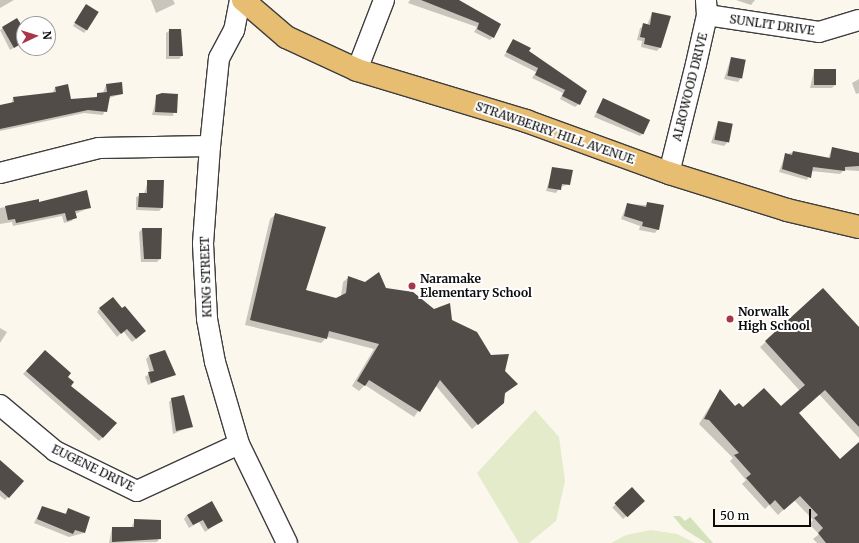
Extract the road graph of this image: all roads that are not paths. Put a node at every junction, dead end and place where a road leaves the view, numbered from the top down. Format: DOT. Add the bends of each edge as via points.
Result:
graph roads {
  1 [pos="241,0"];
  2 [pos="384,0"];
  3 [pos="706,8"];
  4 [pos="859,20"];
  5 [pos="357,70"];
  6 [pos="210,146"];
  7 [pos="0,173"];
  8 [pos="669,174"];
  9 [pos="859,227"];
  10 [pos="0,406"];
  11 [pos="239,444"];
  12 [pos="287,543"];
  1 -- 5 [label="main road, STRAWBERRY HILL AVENUE" via="286,37"];
  1 -- 6 [label="street, KING STREET" via="234,30 219,58"];
  2 -- 5 [label="street"];
  3 -- 4 [label="street, SUNLIT DRIVE" via="819,32"];
  3 -- 8 [label="street, ALROWOOD DRIVE"];
  5 -- 8 [label="main road, STRAWBERRY HILL AVENUE" via="526,120"];
  6 -- 7 [label="street" via="99,148"];
  6 -- 11 [label="street, KING STREET" via="203,244 207,319 215,362"];
  8 -- 9 [label="main road, STRAWBERRY HILL AVENUE" via="788,210"];
  10 -- 11 [label="street, EUGENE DRIVE" via="55,451 137,491"];
  11 -- 12 [label="street, KING STREET"];
}
